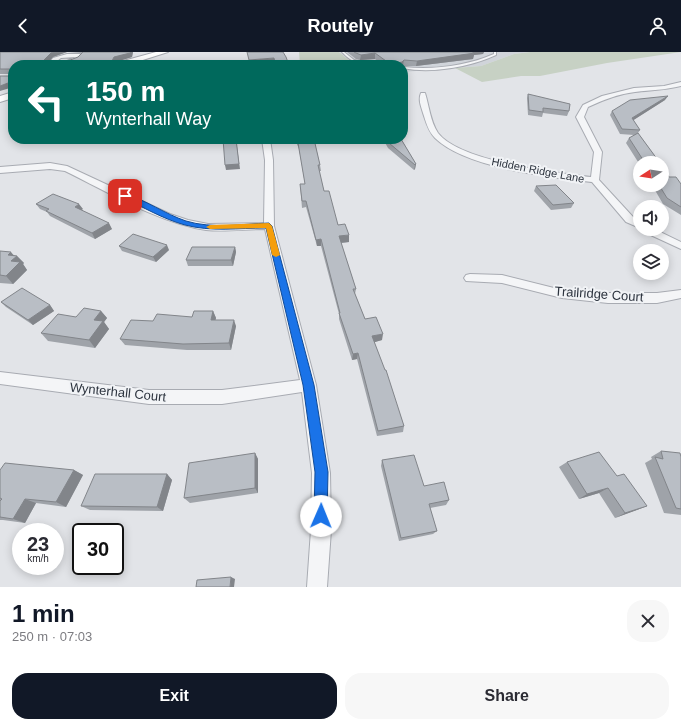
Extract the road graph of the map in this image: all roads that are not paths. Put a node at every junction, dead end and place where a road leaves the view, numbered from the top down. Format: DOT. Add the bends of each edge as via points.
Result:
graph roads {
  1 [pos="164,52"];
  2 [pos="343,52"];
  3 [pos="495,52"];
  4 [pos="53,60"];
  5 [pos="75,60"];
  6 [pos="136,60"];
  7 [pos="352,60"];
  8 [pos="408,69"];
  9 [pos="681,84"];
  10 [pos="423,94"];
  11 [pos="267,144"];
  12 [pos="0,170"];
  13 [pos="595,180"];
  14 [pos="633,222"];
  15 [pos="269,226"];
  16 [pos="660,236"];
  17 [pos="681,246"];
  18 [pos="470,278"];
  19 [pos="681,294"];
  20 [pos="0,378"];
  21 [pos="309,385"];
  22 [pos="317,587"];
  1 -- 6 [label="street"];
  2 -- 7 [label="lane"];
  3 -- 8 [label="lane" via="489,58 475,62"];
  4 -- 5 [label="street" via="62,56 80,56"];
  9 -- 13 [label="street" via="619,93 585,106 580,117 598,152"];
  10 -- 13 [label="street, Hidden Ridge Lane" via="422,99 431,127 437,137 452,147 493,162 526,170"];
  11 -- 15 [label="street"];
  12 -- 15 [label="street" via="50,166 67,169 186,223 208,227"];
  13 -- 14 [label="street"];
  15 -- 21 [label="street"];
  16 -- 17 [label="street"];
  18 -- 19 [label="street, Trailridge Court" via="502,279 562,294 608,298 657,298"];
  20 -- 21 [label="street, Wynterhall Court" via="149,397 222,397"];
  21 -- 22 [label="street" via="321,472 321,530"];
}
